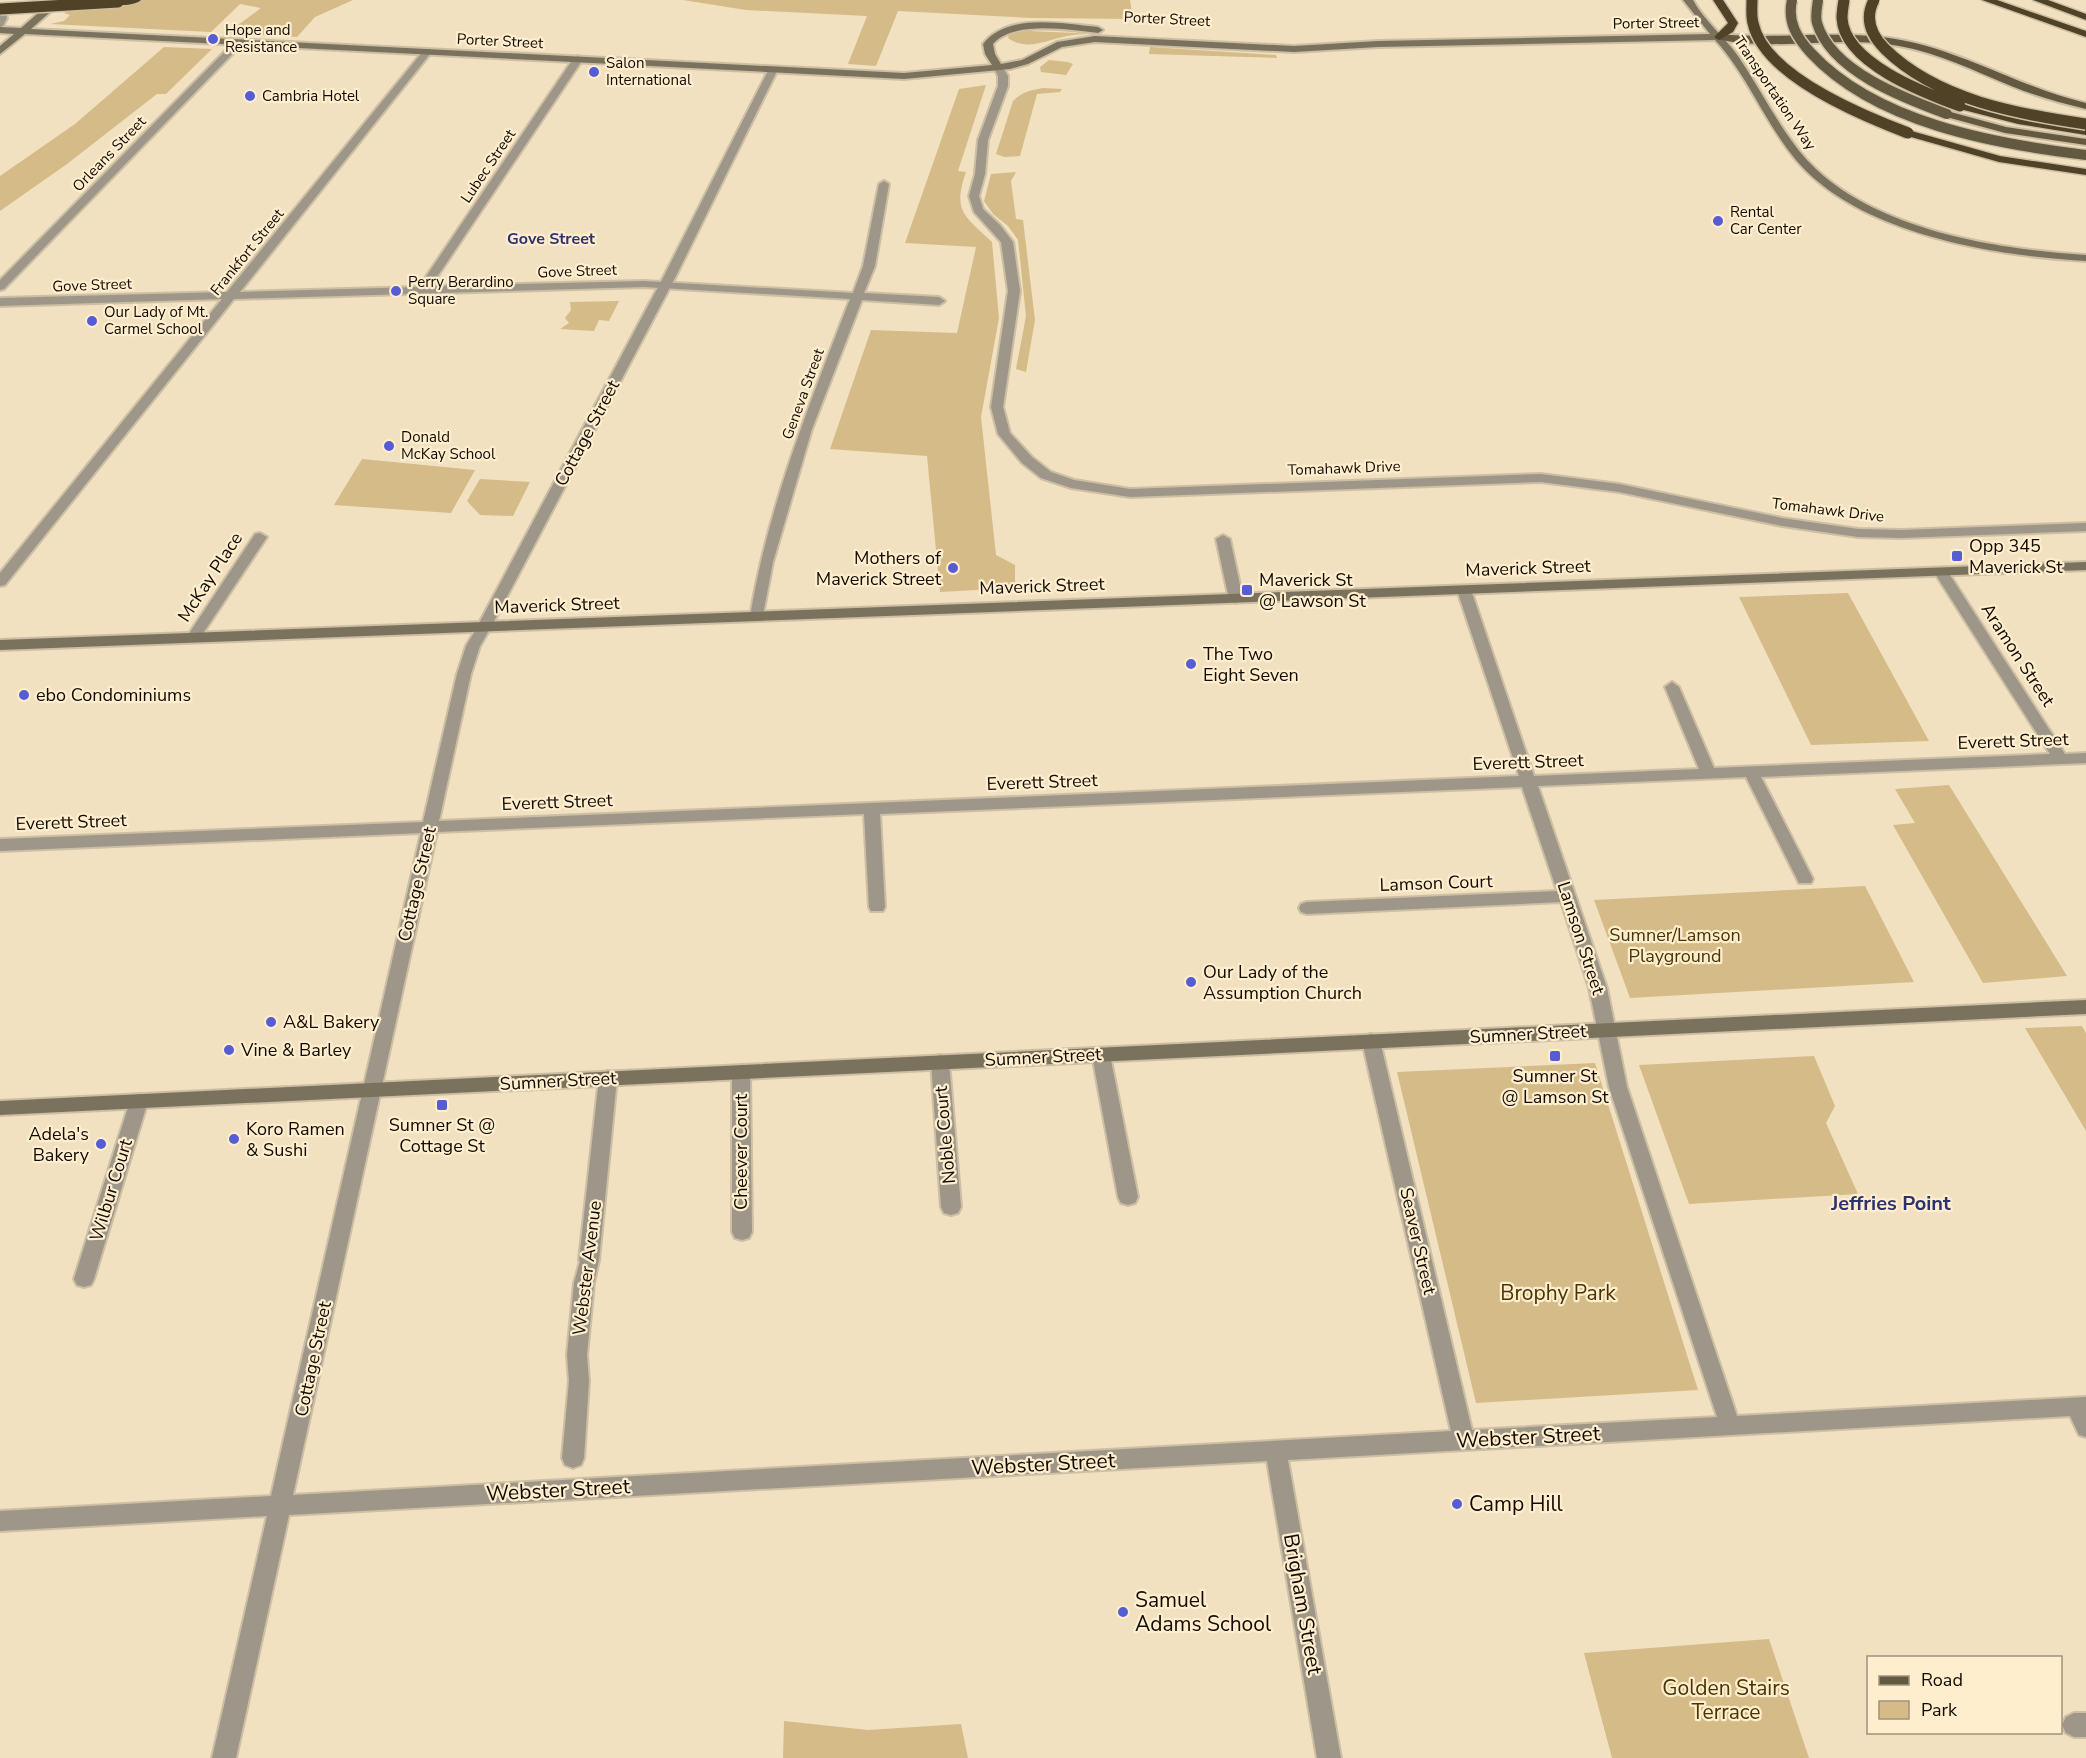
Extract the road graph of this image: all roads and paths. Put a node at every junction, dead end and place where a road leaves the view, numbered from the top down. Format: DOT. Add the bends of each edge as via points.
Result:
graph roads {
  1 [pos="59,0"];
  2 [pos="135,0"];
  3 [pos="1688,0"];
  4 [pos="1718,0"];
  5 [pos="1752,0"];
  6 [pos="1792,0"];
  7 [pos="1818,0"];
  8 [pos="1844,0"];
  9 [pos="1874,0"];
  10 [pos="1987,0"];
  11 [pos="2011,0"];
  12 [pos="2038,0"];
  13 [pos="0,10"];
  14 [pos="2086,17"];
  15 [pos="0,24"];
  16 [pos="2086,29"];
  17 [pos="0,30"];
  18 [pos="23,31"];
  19 [pos="2086,34"];
  20 [pos="1719,37"];
  21 [pos="239,42"];
  22 [pos="1378,44"];
  23 [pos="988,47"];
  24 [pos="0,51"];
  25 [pos="427,52"];
  26 [pos="1041,52"];
  27 [pos="578,59"];
  28 [pos="999,68"];
  29 [pos="773,69"];
  30 [pos="2086,106"];
  31 [pos="2086,124"];
  32 [pos="2086,132"];
  33 [pos="2086,142"];
  34 [pos="2086,155"];
  35 [pos="2086,172"];
  36 [pos="884,184"];
  37 [pos="2086,258"];
  38 [pos="665,284"];
  39 [pos="0,287"];
  40 [pos="423,290"];
  41 [pos="231,296"];
  42 [pos="858,296"];
  43 [pos="939,301"];
  44 [pos="0,302"];
  45 [pos="2086,527"];
  46 [pos="260,537"];
  47 [pos="1223,539"];
  48 [pos="2086,566"];
  49 [pos="1941,572"];
  50 [pos="0,582"];
  51 [pos="1464,590"];
  52 [pos="1236,599"];
  53 [pos="757,617"];
  54 [pos="484,627"];
  55 [pos="193,638"];
  56 [pos="0,645"];
  57 [pos="1672,687"];
  58 [pos="2086,758"];
  59 [pos="2061,759"];
  60 [pos="1751,772"];
  61 [pos="1709,774"];
  62 [pos="1528,781"];
  63 [pos="872,808"];
  64 [pos="430,827"];
  65 [pos="0,845"];
  66 [pos="1805,879"];
  67 [pos="1567,896"];
  68 [pos="877,908"];
  69 [pos="1307,908"];
  70 [pos="2086,1007"];
  71 [pos="1605,1030"];
  72 [pos="1371,1041"];
  73 [pos="1101,1054"];
  74 [pos="940,1062"];
  75 [pos="741,1072"];
  76 [pos="608,1078"];
  77 [pos="372,1090"];
  78 [pos="139,1101"];
  79 [pos="0,1108"];
  80 [pos="1128,1197"];
  81 [pos="951,1207"];
  82 [pos="742,1232"];
  83 [pos="84,1279"];
  84 [pos="2081,1407"];
  85 [pos="1730,1426"];
  86 [pos="2086,1428"];
  87 [pos="1464,1440"];
  88 [pos="1276,1451"];
  89 [pos="573,1458"];
  90 [pos="280,1506"];
  91 [pos="0,1521"];
  92 [pos="224,1758"];
  93 [pos="1329,1758"];
  1 -- 18 [label="main road"];
  2 -- 13 [label="highway, bridge"];
  3 -- 20 [label="main road, Transportation Way"];
  4 -- 20 [label="highway" via="1733,23"];
  5 -- 35 [label="highway, bridge" via="1751,16 1766,48 1786,68 1839,103 1954,148"];
  6 -- 34 [label="main road, bridge" via="1791,21 1804,46 1828,69 1864,93 1967,133"];
  7 -- 33 [label="main road, bridge" via="1815,16 1832,50 1887,89 1947,114 2005,130"];
  8 -- 32 [label="highway, bridge" via="1840,13 1844,32 1863,55 1907,84 1960,106"];
  9 -- 31 [label="highway, bridge" via="1868,18 1871,31 1885,50 1916,73 1994,105"];
  10 -- 19 [label="highway"];
  11 -- 16 [label="highway"];
  12 -- 14 [label="highway"];
  13 -- 15 [label="street"];
  17 -- 18 [label="main road, Porter Street"];
  18 -- 21 [label="main road, Porter Street"];
  18 -- 24 [label="main road"];
  20 -- 22 [label="main road, Porter Street"];
  20 -- 30 [label="main road" via="1900,42 1943,54 2033,92"];
  20 -- 37 [label="main road, Transportation Way" via="1800,159 1814,174 1855,201 1945,236 2016,251"];
  21 -- 25 [label="main road, Porter Street"];
  21 -- 39 [label="street, Orleans Street"];
  22 -- 23 [label="main road, Porter Street" via="1039,27 1000,32 992,37"];
  22 -- 26 [label="main road, Porter Street" via="1278,49 1095,39 1060,44"];
  23 -- 26 [label="main road" via="1005,55"];
  23 -- 28 [label="main road"];
  25 -- 27 [label="main road, Porter Street"];
  25 -- 41 [label="street, Frankfort Street"];
  26 -- 28 [label="main road, Porter Street" via="1025,62"];
  27 -- 29 [label="main road, Porter Street"];
  27 -- 40 [label="street, Lubec Street"];
  28 -- 29 [label="main road, Porter Street" via="910,76"];
  28 -- 45 [label="street, Tomahawk Drive" via="1003,86 983,140 974,201 1007,242 1014,291 997,407 1004,434 1046,475 1071,484 1130,493 1541,478 1619,488 1782,522 1858,533"];
  29 -- 38 [label="street, Cottage Street"];
  36 -- 42 [label="street, Geneva Street"];
  38 -- 40 [label="street, Gove Street"];
  38 -- 42 [label="street, Gove Street"];
  38 -- 54 [label="street, Cottage Street"];
  40 -- 41 [label="street, Gove Street"];
  41 -- 44 [label="street, Gove Street"];
  41 -- 50 [label="street, Frankfort Street"];
  42 -- 43 [label="street, Gove Street"];
  42 -- 53 [label="street, Geneva Street" via="806,429 766,562"];
  46 -- 55 [label="street, McKay Place"];
  47 -- 52 [label="street"];
  48 -- 49 [label="main road, Maverick Street"];
  49 -- 51 [label="main road, Maverick Street"];
  49 -- 59 [label="street, Aramon Street"];
  51 -- 52 [label="main road, Maverick Street"];
  51 -- 62 [label="street, Lamson Street"];
  52 -- 53 [label="main road, Maverick Street"];
  53 -- 54 [label="main road, Maverick Street"];
  54 -- 55 [label="main road, Maverick Street"];
  54 -- 64 [label="street, Cottage Street" via="464,674"];
  55 -- 56 [label="main road, Maverick Street"];
  57 -- 61 [label="street"];
  58 -- 59 [label="street, Everett Street"];
  59 -- 60 [label="street, Everett Street"];
  60 -- 61 [label="street, Everett Street"];
  60 -- 66 [label="street"];
  61 -- 62 [label="street, Everett Street"];
  62 -- 63 [label="street, Everett Street"];
  62 -- 67 [label="street, Lamson Street"];
  63 -- 64 [label="street, Everett Street"];
  63 -- 68 [label="street"];
  64 -- 65 [label="street, Everett Street"];
  64 -- 77 [label="street, Cottage Street"];
  67 -- 69 [label="street, Lamson Court"];
  67 -- 71 [label="street, Lamson Street" via="1600,995"];
  70 -- 71 [label="main road, Sumner Street"];
  71 -- 72 [label="main road, Sumner Street"];
  71 -- 85 [label="street, Lamson Street" via="1618,1087"];
  72 -- 73 [label="main road, Sumner Street"];
  72 -- 87 [label="street, Seaver Street"];
  73 -- 74 [label="main road, Sumner Street"];
  73 -- 80 [label="street"];
  74 -- 75 [label="main road, Sumner Street"];
  74 -- 81 [label="street, Noble Court"];
  75 -- 76 [label="main road, Sumner Street"];
  75 -- 82 [label="street, Cheever Court"];
  76 -- 77 [label="main road, Sumner Street"];
  76 -- 89 [label="street, Webster Avenue" via="577,1355 579,1381"];
  77 -- 78 [label="main road, Sumner Street"];
  77 -- 90 [label="street, Cottage Street"];
  78 -- 79 [label="main road, Sumner Street"];
  78 -- 83 [label="street, Wilbur Court"];
  84 -- 85 [label="street, Webster Street"];
  84 -- 86 [label="street"];
  85 -- 87 [label="street, Webster Street"];
  87 -- 88 [label="street, Webster Street"];
  88 -- 90 [label="street, Webster Street"];
  88 -- 93 [label="street, Brigham Street"];
  90 -- 91 [label="street, Webster Street"];
  90 -- 92 [label="street, Cottage Street"];
}
